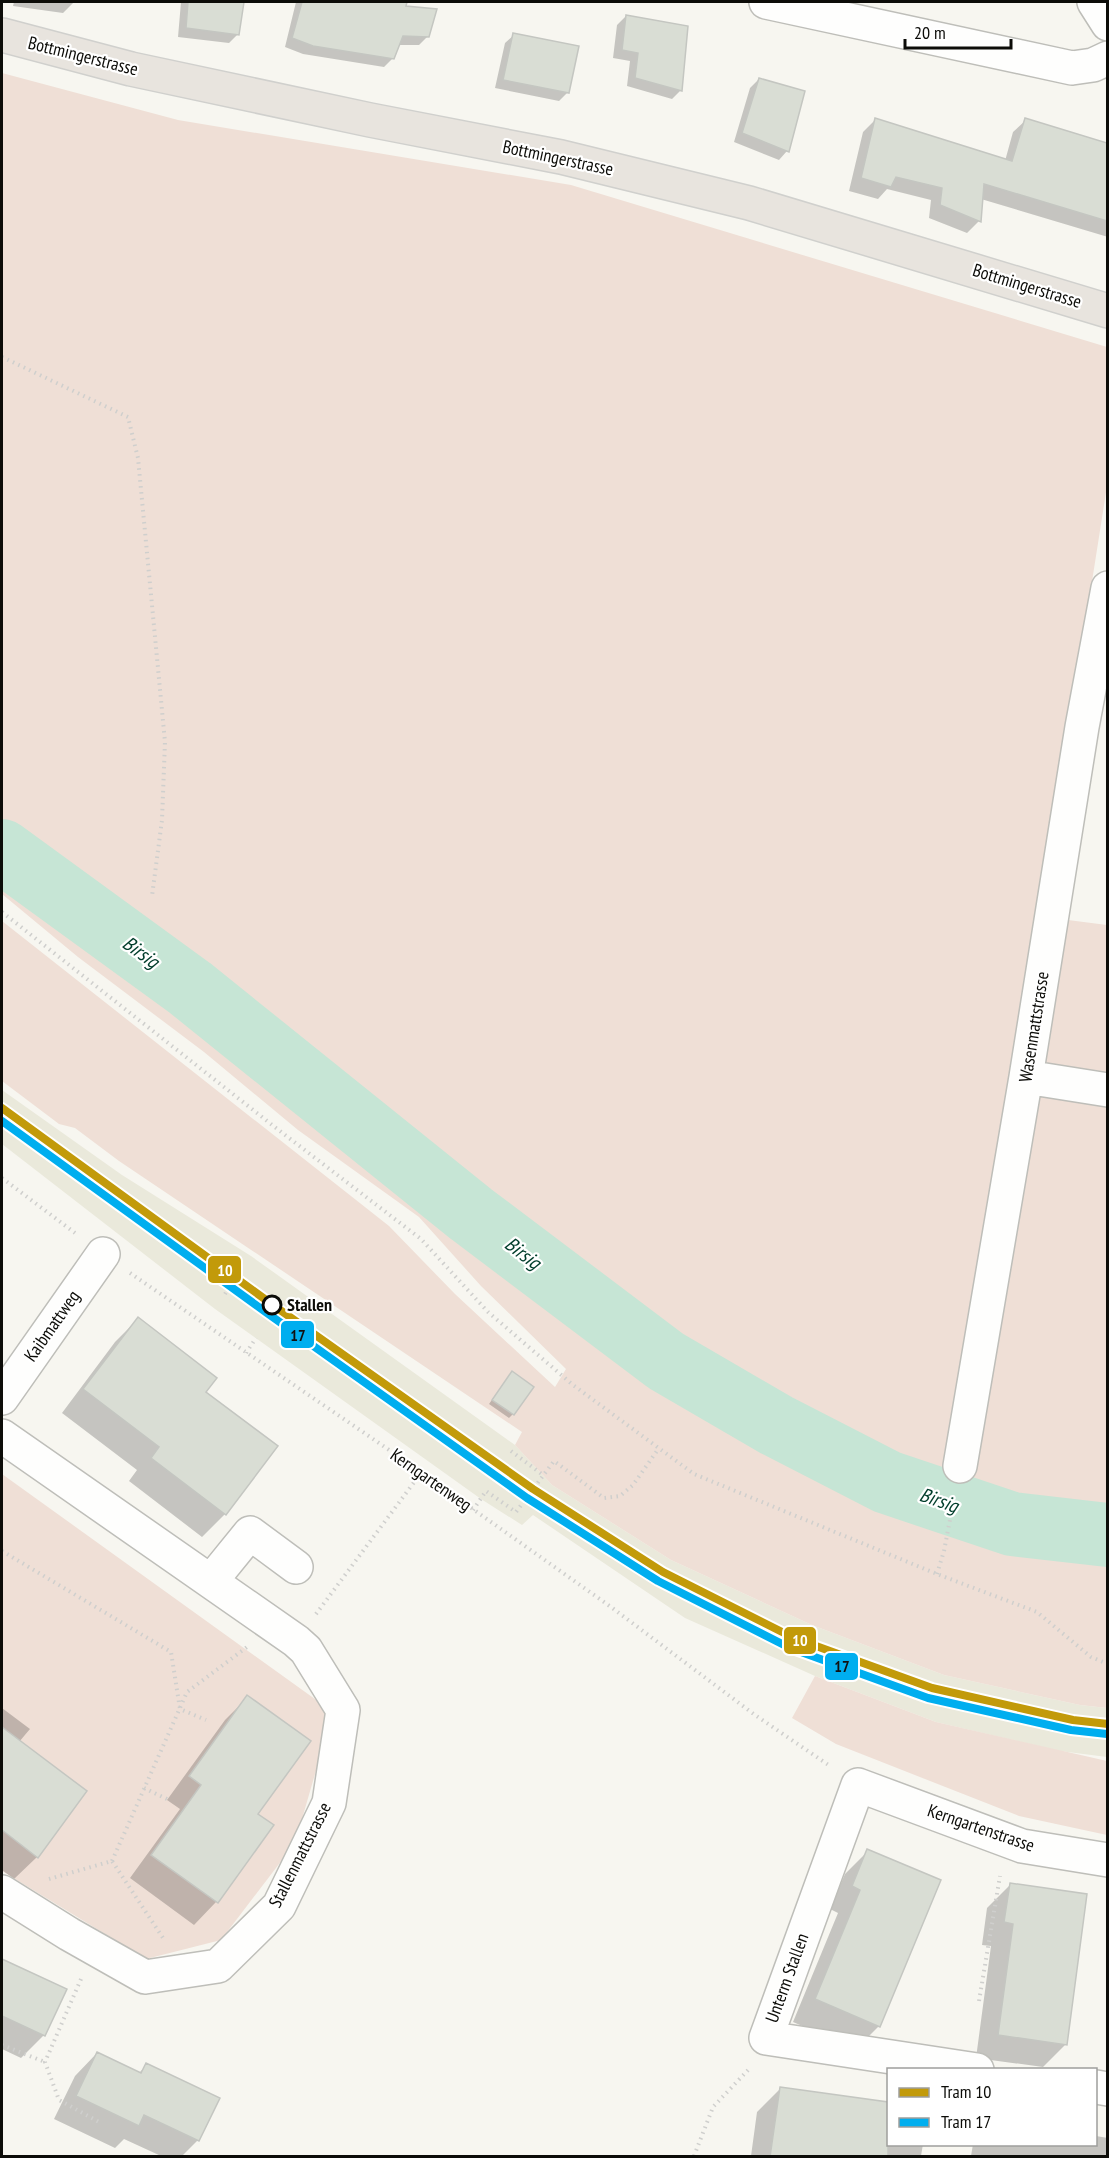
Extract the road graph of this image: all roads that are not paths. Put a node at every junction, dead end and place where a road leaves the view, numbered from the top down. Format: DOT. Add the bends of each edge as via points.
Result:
graph roads {
  1 [pos="766,2"];
  2 [pos="1094,2"];
  3 [pos="1107,24"];
  4 [pos="2,35"];
  5 [pos="1107,58"];
  6 [pos="1107,310"];
  7 [pos="1107,588"];
  8 [pos="1095,730"];
  9 [pos="1026,1077"];
  10 [pos="1107,1090"];
  11 [pos="103,1254"];
  12 [pos="2,1398"];
  13 [pos="2,1436"];
  14 [pos="958,1480"];
  15 [pos="296,1567"];
  16 [pos="211,1581"];
  17 [pos="858,1785"];
  18 [pos="1107,1860"];
  19 [pos="2,1892"];
  20 [pos="964,2068"];
  1 -- 5 [label="street" via="1072,68"];
  2 -- 3 [label="street"];
  4 -- 6 [label="main road, Bottmingerstrasse" via="131,69 561,157 749,203"];
  7 -- 8 [label="street, Wasenmattstrasse"];
  8 -- 9 [label="street, Wasenmattstrasse"];
  9 -- 10 [label="street"];
  9 -- 14 [label="street, Wasenmattstrasse"];
  11 -- 12 [label="street, Kaibmattweg"];
  13 -- 16 [label="street, Stallenmattstrasse"];
  15 -- 16 [label="street" via="250,1533"];
  16 -- 19 [label="street, Stallenmattstrasse" via="306,1650 343,1710 329,1803 279,1906 218,1966 145,1977"];
  17 -- 18 [label="street, Kerngartenstrasse" via="1022,1846"];
  17 -- 20 [label="street, Unterm Stallen" via="766,2038"];
}
